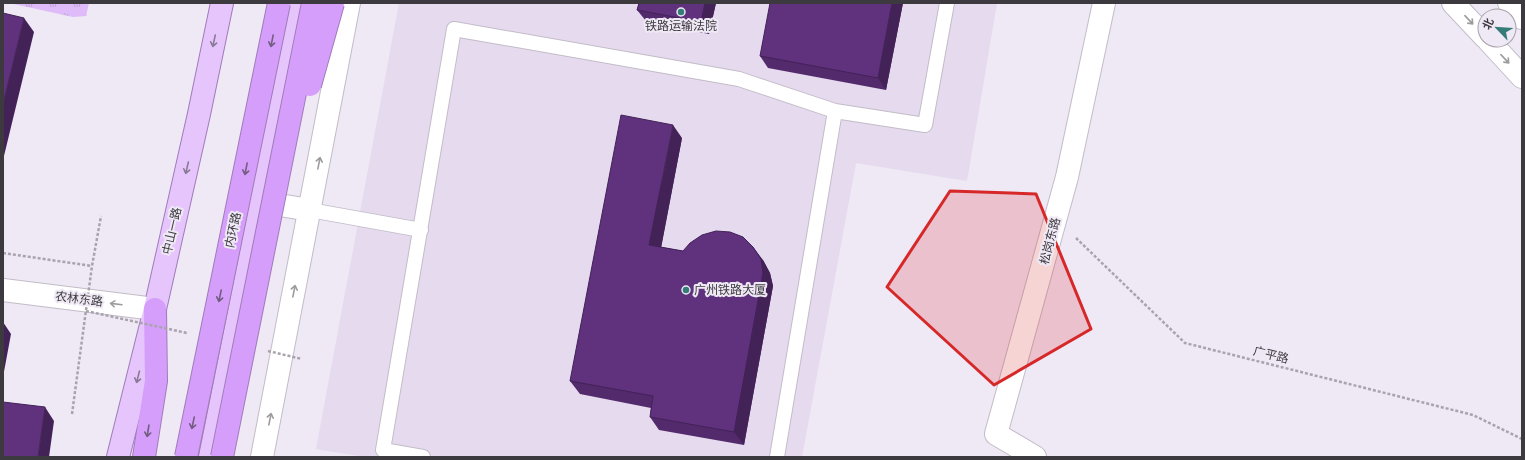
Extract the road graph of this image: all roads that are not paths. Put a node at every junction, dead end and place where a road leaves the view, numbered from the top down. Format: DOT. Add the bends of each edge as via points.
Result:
graph roads {
  1 [pos="222,3"];
  2 [pos="279,3"];
  3 [pos="299,3"];
  4 [pos="313,3"];
  5 [pos="333,3"];
  6 [pos="947,3"];
  7 [pos="1104,3"];
  8 [pos="1454,3"];
  9 [pos="1509,3"];
  10 [pos="348,12"];
  11 [pos="1522,18"];
  12 [pos="1477,28"];
  13 [pos="1495,48"];
  14 [pos="285,73"];
  15 [pos="1522,77"];
  16 [pos="836,111"];
  17 [pos="261,202"];
  18 [pos="310,210"];
  19 [pos="421,230"];
  20 [pos="262,260"];
  21 [pos="3,290"];
  22 [pos="154,308"];
  23 [pos="118,457"];
  24 [pos="144,457"];
  25 [pos="186,457"];
  26 [pos="210,457"];
  27 [pos="222,457"];
  28 [pos="262,457"];
  29 [pos="423,457"];
  30 [pos="778,457"];
  31 [pos="1035,457"];
  1 -- 22 [label="main road, 中山一路, one-way"];
  2 -- 25 [label="highway, 内环路, one-way, bridge"];
  3 -- 14 [label="main road"];
  4 -- 20 [label="highway, bridge"];
  5 -- 20 [label="highway, bridge"];
  6 -- 16 [label="lane" via="925,125"];
  7 -- 31 [label="street, 松岗东路" via="1067,177 996,434"];
  8 -- 12 [label="street, one-way"];
  9 -- 11 [label="street"];
  10 -- 14 [label="street"];
  18 -- 10 [label="street, one-way"];
  13 -- 15 [label="street, one-way"];
  14 -- 17 [label="main road"];
  16 -- 19 [label="lane" via="739,79 454,29"];
  16 -- 30 [label="lane"];
  17 -- 18 [label="street"];
  17 -- 26 [label="main road"];
  18 -- 19 [label="lane"];
  28 -- 18 [label="street, one-way"];
  19 -- 29 [label="lane" via="384,450"];
  20 -- 27 [label="highway, bridge"];
  22 -- 21 [label="street, 农林东路, one-way"];
  22 -- 23 [label="main road, 中山一路, one-way"];
  22 -- 24 [label="highway, one-way" via="156,381"];
}
